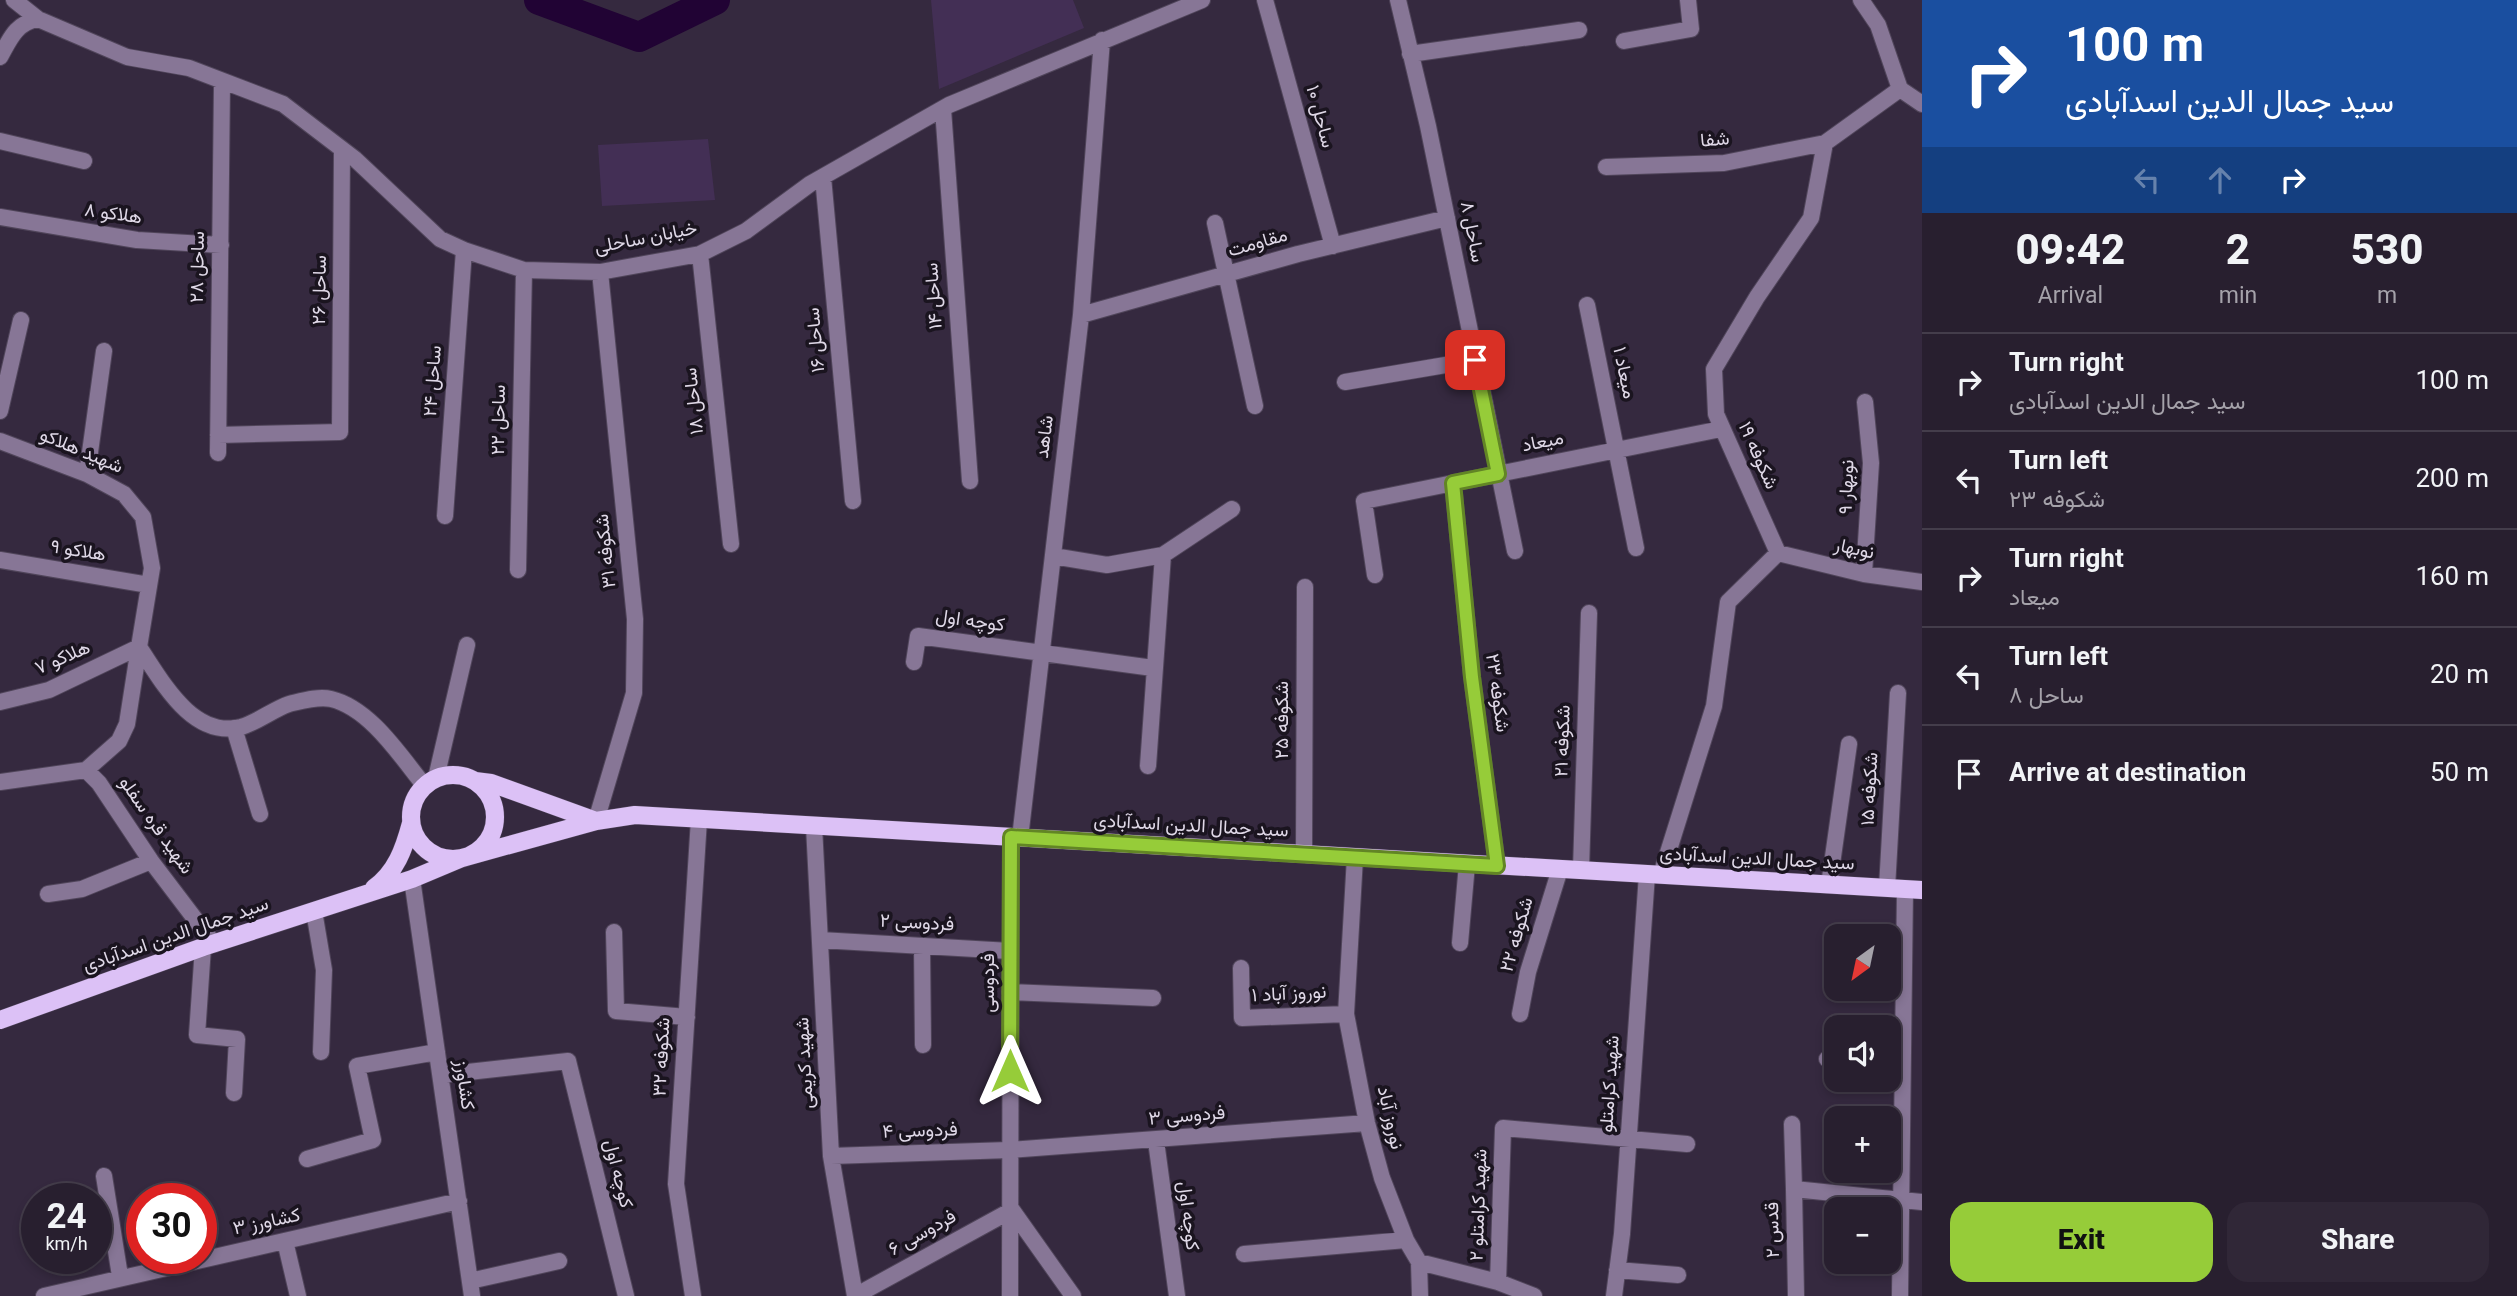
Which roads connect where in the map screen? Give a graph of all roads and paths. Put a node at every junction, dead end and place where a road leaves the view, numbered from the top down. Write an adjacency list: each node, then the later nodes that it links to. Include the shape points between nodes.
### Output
1 (14, 0): 7 (street, خیابان ساحلی)
2 (1202, 0): 9 (street, خیابان ساحلی)
3 (1265, 0): 27 (street, ساحل ۱۰)
4 (1398, 0): 11 (street, ساحل ۸)
5 (1688, 0): 10 (street, via 1691,29)
6 (1861, 0): 14 (street, via 1878,25)
7 (31, 20): 12 (street, via 15,31); 13 (street, خیابان ساحلی, via 127,57 189,68)
8 (1579, 30): 11 (street)
9 (1102, 40): 16 (street, خیابان ساحلی); 34 (street, شاهد)
10 (1623, 41)
11 (1410, 54): 24 (street, ساحل ۸)
12 (0, 57)
13 (222, 82): 19 (street, خیابان ساحلی, via 283,104); 26 (street, ساحل ۲۸)
14 (1900, 89): 15 (street); 18 (street)
15 (1922, 104)
16 (943, 109): 22 (street, خیابان ساحلی); 49 (street, ساحل ۱۴)
17 (0, 141): 20 (street)
18 (1825, 143): 21 (street, شفا, via 1724,163); 42 (street, شکوفه ۱۹, via 1811,218 1714,369)
19 (342, 149): 28 (street, خیابان ساحلی, via 440,239); 43 (street, ساحل ۲۶, via 340,432)
20 (84, 161)
21 (1606, 167)
22 (824, 177): 29 (street, خیابان ساحلی, via 746,230); 51 (street, ساحل ۱۶)
23 (0, 217): 26 (street, هلاکو ۸, via 137,240)
24 (1447, 218): 27 (street, مقاومت); 37 (street, ساحل ۸)
25 (1215, 223): 32 (street)
26 (220, 245): 43 (street, ساحل ۲۸)
27 (1333, 246): 32 (street, مقاومت)
28 (464, 250): 30 (street, خیابان ساحلی); 53 (street, ساحل ۲۴)
29 (700, 254): 31 (street, خیابان ساحلی); 54 (street, ساحل ۱۸)
30 (524, 270): 31 (street, خیابان ساحلی); 61 (street, ساحل ۲۲)
31 (600, 272): 84 (street, شکوفه ۳۱, via 635,619 634,693)
32 (1227, 274): 34 (street, مقاومت); 40 (street)
33 (1587, 305): 45 (street, میعاد ۱)
34 (1082, 315): 59 (street, شاهد)
35 (21, 320): 41 (street)
36 (104, 351): 47 (street)
37 (1475, 360): 38 (street); 48 (street, ساحل ۸)
38 (1345, 382)
39 (1865, 402): 62 (street, نوبهار ۹, via 1871,463)
40 (1255, 406)
41 (0, 411)
42 (1721, 429): 45 (street, میعاد); 57 (street, شکوفه ۱۹)
43 (218, 435): 46 (street, ساحل ۲۸)
44 (0, 441): 47 (street, شهید هلاکو)
45 (1617, 450): 48 (street, میعاد); 55 (street, میعاد ۱)
46 (218, 453)
47 (87, 474): 65 (street, شهید هلاکو, via 124,494 143,517 152,568)
48 (1498, 474): 50 (street, میعاد); 56 (street, ساحل ۸)
49 (970, 481)
50 (1453, 483): 63 (street, میعاد, via 1364,501); 93 (street, شکوفه ۲۳)
51 (853, 500)
52 (1232, 509): 58 (street)
53 (445, 516)
54 (732, 544)
55 (1636, 548)
56 (1515, 551)
57 (1778, 553): 62 (street, نوبهار); 96 (street, via 1728,602 1714,706)
58 (1163, 555): 59 (street, via 1107,565); 72 (street)
59 (1053, 556): 70 (street, شاهد)
60 (0, 560): 65 (street, هلاکو ۹)
61 (518, 570)
62 (1864, 574): 64 (street, نوبهار)
63 (1375, 575)
64 (1922, 582)
65 (149, 585): 69 (street, شهید هلاکو)
66 (1305, 587): 88 (street, شکوفه ۲۵)
67 (1589, 612): 95 (street, شکوفه ۲۱)
68 (467, 645): 81 (street)
69 (139, 648): 74 (street, هلاکو ۷, via 49,690); 75 (street, via 173,697 199,720 220,730); 78 (street, شهید هلاکو, via 127,724 119,741)
70 (1042, 654): 71 (street, کوچه اول, via 918,636); 72 (street); 87 (street, شاهد)
71 (914, 662)
72 (1153, 668): 77 (street)
73 (1898, 693): 99 (street, شکوفه ۱۵)
74 (0, 702)
75 (234, 728): 81 (street, via 306,699 332,699 365,717); 82 (street)
76 (1849, 744): 98 (street)
77 (1148, 766)
78 (86, 770): 80 (street); 91 (street, شهید قره سفلو)
79 (475, 781): 81 (main road, via 449,775); 84 (main road); 90 (main road, via 486,791 495,817 486,843)
80 (0, 782)
81 (430, 782): 85 (main road, via 416,796)
82 (260, 814)
83 (699, 819): 84 (main road, سید جمال الدین اسدآبادی, via 635,815); 86 (main road, سید جمال الدین اسدآبادی); 116 (street, شکوفه ۳۲)
84 (596, 821): 90 (main road, سید جمال الدین اسدآبادی)
85 (411, 823): 90 (main road, via 424,847 435,855); 100 (main road, via 404,849 388,878)
86 (814, 826): 87 (main road, سید جمال الدین اسدآبادی); 104 (street, شهید کریمی)
87 (1016, 837): 88 (main road, سید جمال الدین اسدآبادی); 108 (street, فردوسی)
88 (1304, 854): 89 (main road, سید جمال الدین اسدآبادی)
89 (1355, 857): 92 (main road, سید جمال الدین اسدآبادی); 112 (street, نوروز آباد)
90 (463, 858): 97 (main road, سید جمال الدین اسدآبادی)
91 (150, 861): 101 (street, via 82,888); 106 (street, شهید قره سفلو)
92 (1467, 864): 93 (main road, سید جمال الدین اسدآبادی); 105 (street)
93 (1497, 866): 94 (main road, سید جمال الدین اسدآبادی)
94 (1560, 869): 95 (main road, سید جمال الدین اسدآبادی); 113 (street, شکوفه ۲۲)
95 (1581, 870): 96 (main road, سید جمال الدین اسدآبادی)
96 (1654, 875): 98 (main road, سید جمال الدین اسدآبادی); 125 (street, شهید کرامتلو)
97 (412, 879): 100 (main road, سید جمال الدین اسدآبادی); 119 (street, کشاورز)
98 (1829, 885): 99 (main road, سید جمال الدین اسدآبادی)
99 (1904, 889): 114 (street, شکوفه ۱۵)
100 (367, 893): 102 (main road, سید جمال الدین اسدآبادی)
101 (48, 894)
102 (314, 911): 106 (main road, سید جمال الدین اسدآبادی); 118 (street, via 324,970)
103 (614, 932): 116 (street, via 616,1011)
104 (820, 940): 107 (street, فردوسی ۲); 129 (street, شهید کریمی)
105 (1460, 943)
106 (208, 946): 115 (main road, سید جمال الدین اسدآبادی); 122 (street, via 197,1035 237,1039)
107 (922, 946): 108 (street, فردوسی ۲); 117 (street)
108 (1010, 951): 110 (street, فردوسی)
109 (1241, 968): 112 (street, نوروز آباد ۱, via 1242,1018)
110 (1010, 992): 111 (street); 128 (street, فردوسی)
111 (1153, 998)
112 (1346, 1014): 123 (street, نوروز آباد)
113 (1520, 1014)
114 (1898, 1015)
115 (1, 1017)
116 (687, 1017): 150 (street, شکوفه ۳۲, via 676,1184)
117 (923, 1045)
118 (321, 1052)
119 (437, 1052): 120 (street, کشاورز); 130 (street, via 357,1066 373,1140)
120 (441, 1075): 134 (street, کشاورز); 149 (street, کوچه اول, via 568,1061)
121 (1898, 1092): 133 (street, شکوفه ۱۵)
122 (234, 1093)
123 (1367, 1123): 126 (street, فردوسی ۳); 137 (street, نوروز آباد)
124 (1792, 1124): 132 (street)
125 (1628, 1138): 127 (street); 142 (street, شهید کرامتلو); 145 (street, شهید کرامتلو ۲, via 1503,1128)
126 (1156, 1141): 128 (street, فردوسی ۳); 154 (street, کوچه اول)
127 (1687, 1144)
128 (1009, 1150): 129 (street, فردوسی ۴); 136 (street, فردوسی)
129 (831, 1156): 151 (street, شهید کریمی)
130 (307, 1159)
131 (104, 1176): 144 (street)
132 (1794, 1189): 133 (street, قدس ۲); 158 (street, قدس ۲)
133 (1903, 1198): 135 (street, قدس ۲); 159 (street, شکوفه ۱۵)
134 (459, 1200): 138 (street, کشاورز ۳); 146 (street, کشاورز)
135 (1922, 1202)
136 (1012, 1210): 151 (street, فردوسی ۶); 152 (street, فردوسی); 153 (street)
137 (1406, 1240): 139 (street); 141 (street, نوروز آباد)
138 (285, 1241): 144 (street, کشاورز ۳); 148 (street)
139 (1244, 1254)
140 (559, 1261): 146 (street)
141 (1419, 1262): 145 (street); 155 (street)
142 (1617, 1270): 143 (street); 157 (street, شهید کرامتلو)
143 (1678, 1275)
144 (120, 1276): 147 (street, کشاورز ۳)
145 (1498, 1282): 156 (street)
146 (471, 1288)
147 (44, 1296)
148 (298, 1296)
149 (626, 1296)
150 (693, 1296)
151 (855, 1296)
152 (1010, 1296)
153 (1073, 1296)
154 (1177, 1296)
155 (1420, 1296)
156 (1534, 1296)
157 (1614, 1296)
158 (1796, 1296)
159 (1900, 1296)

